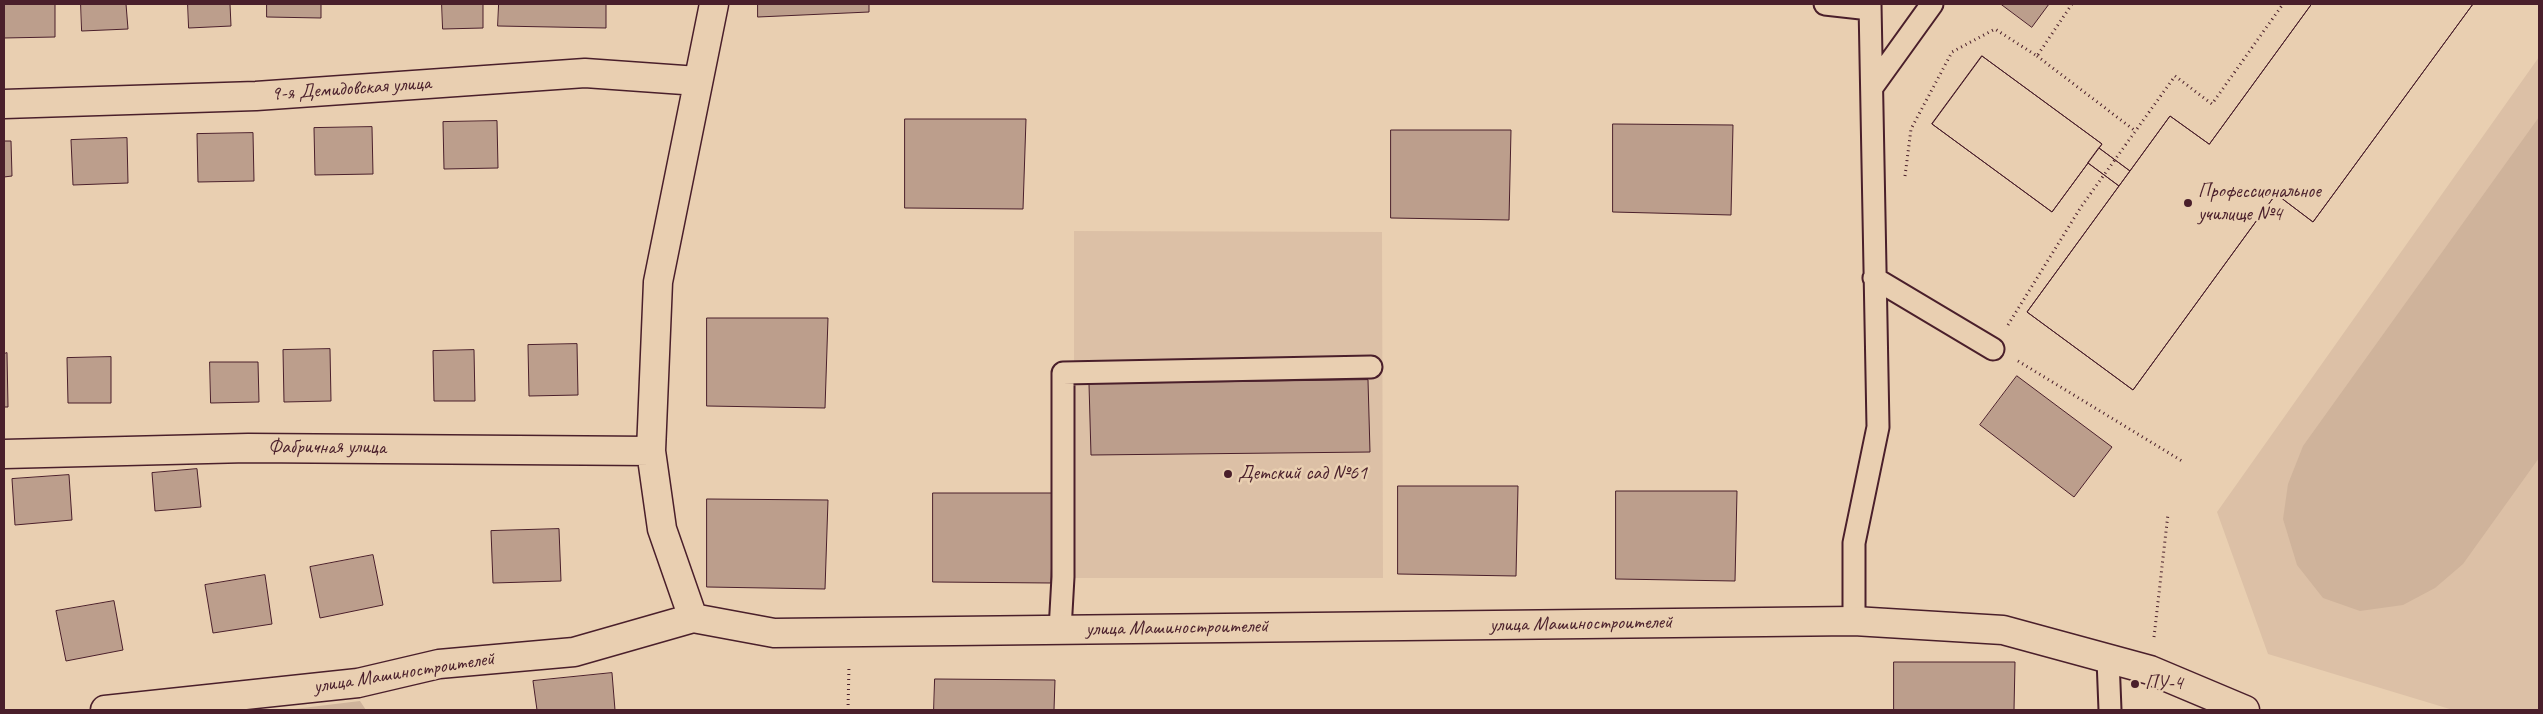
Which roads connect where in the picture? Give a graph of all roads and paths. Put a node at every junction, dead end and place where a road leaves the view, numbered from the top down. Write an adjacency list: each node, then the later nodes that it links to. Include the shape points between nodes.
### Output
1 (714, 4): 8 (street)
2 (1825, 4): 6 (lane)
3 (1932, 4): 9 (lane)
4 (2072, 4): 7 (path)
5 (2283, 4): 11 (path, via 2212,104 2175,76)
6 (1870, 6): 9 (lane)
7 (2037, 56): 11 (path); 12 (path, via 1995,29 1952,52 1911,129)
8 (698, 81): 10 (street, 9-я Демидовская улица, via 586,73 256,96); 16 (street, via 658,282)
9 (1873, 86): 13 (lane)
10 (4, 104)
11 (2134, 130): 14 (path, via 2081,207)
12 (1904, 185)
13 (1874, 278): 14 (lane); 21 (lane, via 1878,427 1854,543)
14 (1993, 349): 18 (path, via 2027,366)
15 (1371, 367): 22 (lane, via 1063,372)
16 (651, 451): 17 (street, Фабричная улица, via 248,448); 20 (street, via 662,529)
17 (4, 454)
18 (2182, 462)
19 (2168, 514): 25 (path)
20 (693, 618): 23 (street, улица Машиностроителей, via 774,633); 26 (street, улица Машиностроителей, via 574,652 439,664 358,683)
21 (1854, 621): 22 (street, улица Машиностроителей); 24 (street, улица Машиностроителей, via 2003,630)
22 (1060, 630): 23 (street, улица Машиностроителей)
23 (850, 632): 27 (path)
24 (2108, 659): 25 (street, улица Машиностроителей); 28 (lane)
25 (2150, 670): 29 (street, улица Машиностроителей)
26 (104, 710)
27 (848, 710)
28 (2110, 710)
29 (2245, 710)

